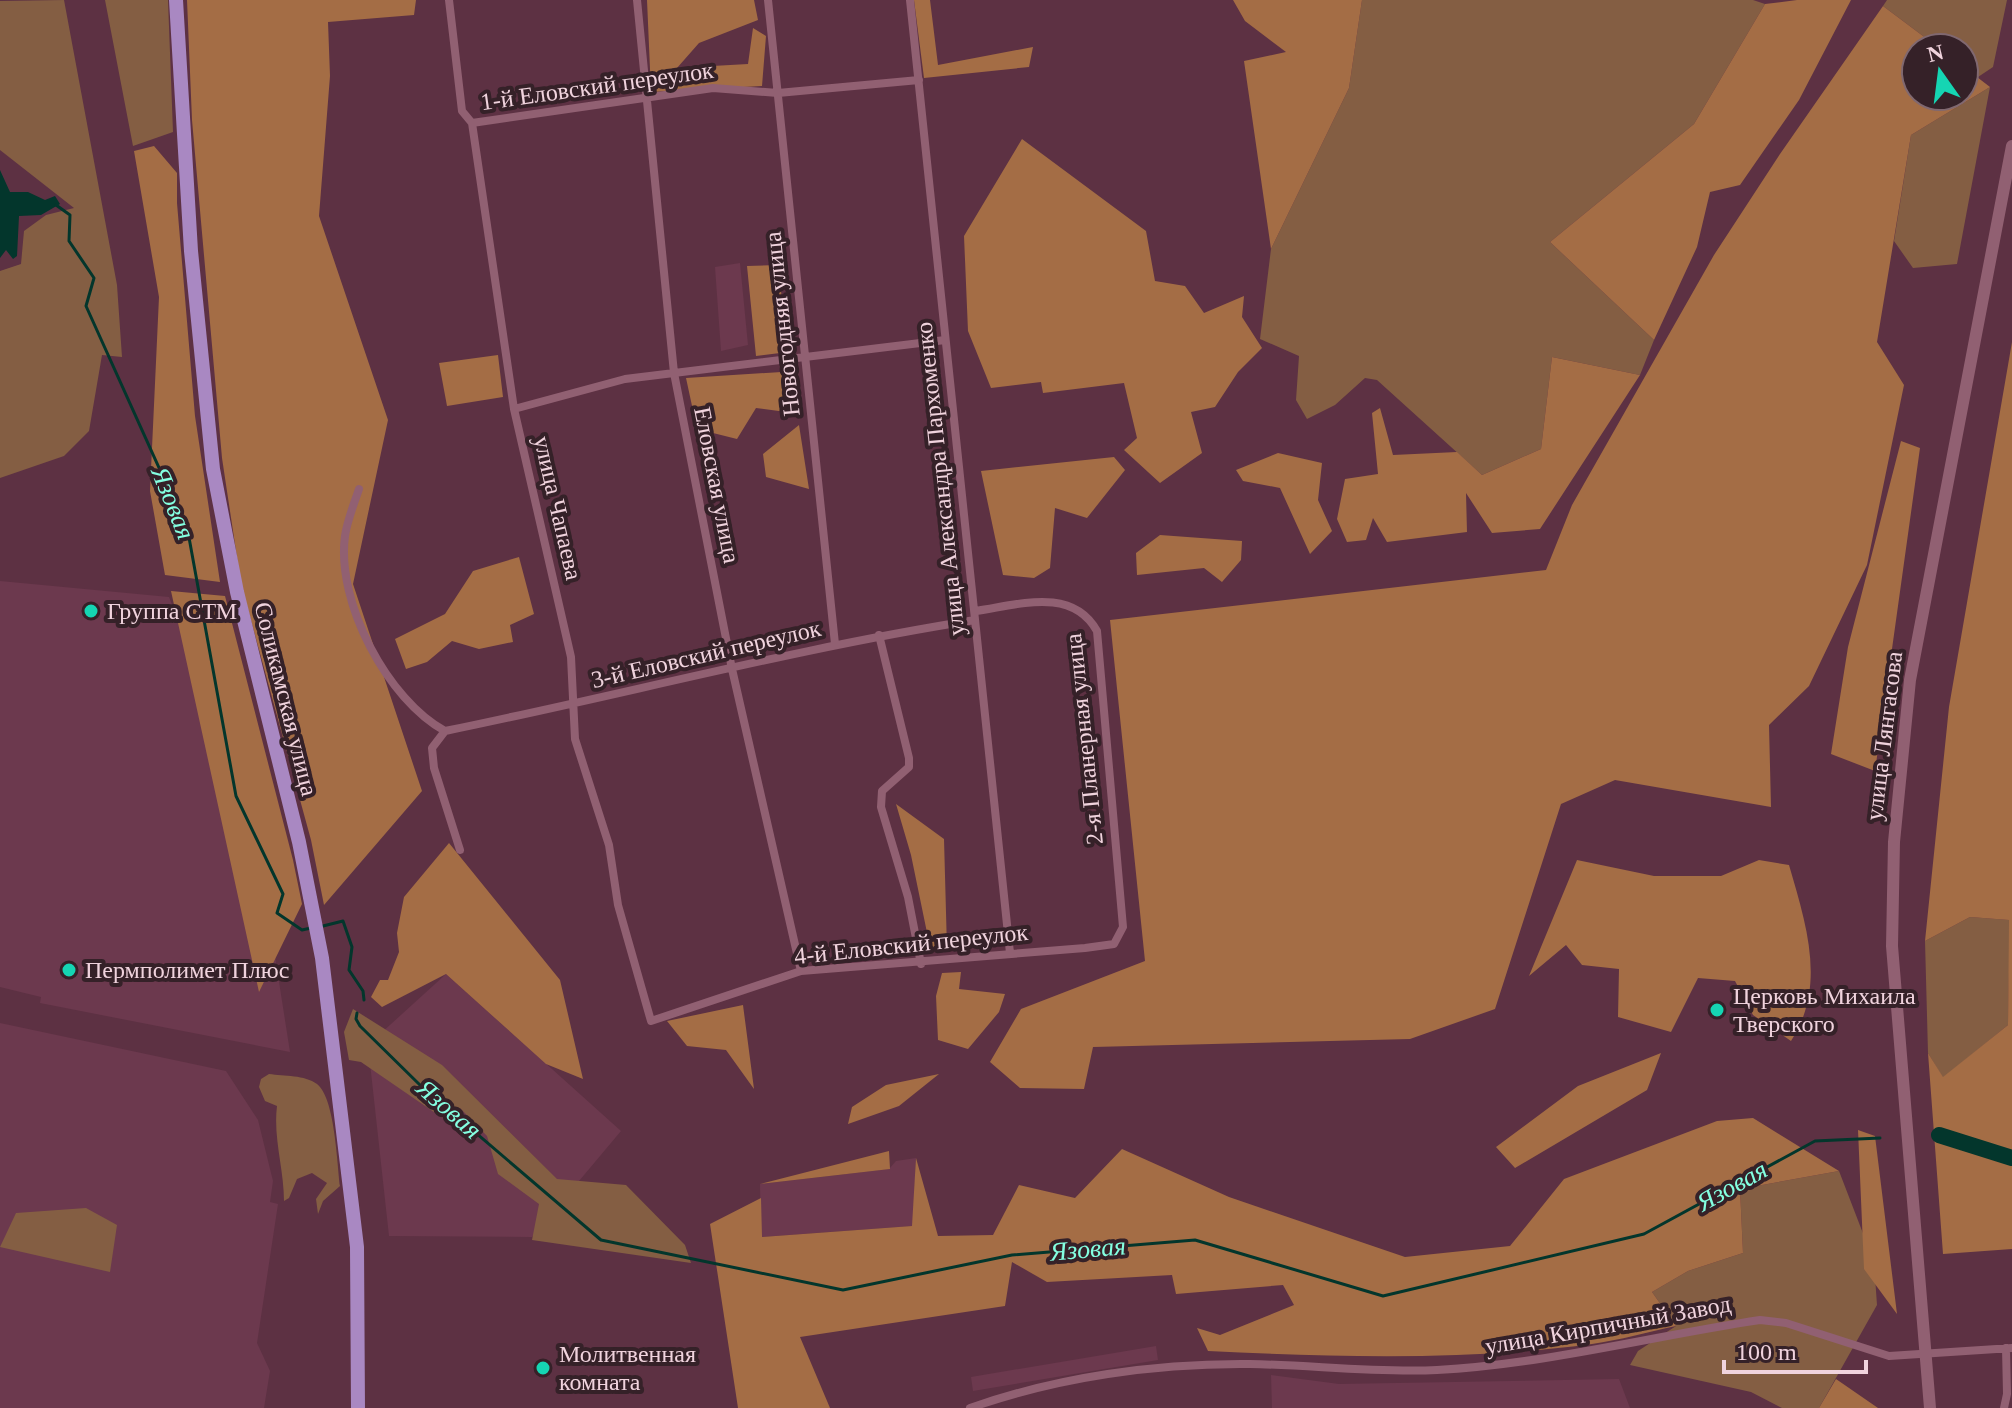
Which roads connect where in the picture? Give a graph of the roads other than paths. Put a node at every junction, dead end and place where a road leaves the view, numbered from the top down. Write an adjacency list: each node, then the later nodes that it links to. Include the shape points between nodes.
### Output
1 (176, 0): 29 (main road, Соликамская улица, via 192,266 213,469 322,958 357,1247)
2 (449, 0): 9 (street, улица Чапаева, via 462,111)
3 (637, 0): 8 (street, Еловская улица)
4 (768, 0): 7 (street, Новогодняя улица)
5 (910, 0): 6 (street, улица Александра Пархоменко)
6 (919, 80): 7 (street, 1-й Еловский переулок); 11 (street, улица Александра Пархоменко)
7 (778, 93): 8 (street, 1-й Еловский переулок, via 713,88); 12 (street, Новогодняя улица)
8 (645, 98): 9 (street, 1-й Еловский переулок); 13 (street, Еловская улица)
9 (472, 123): 14 (street, улица Чапаева)
10 (2012, 146): 31 (main road, улица Лянгасова, via 1910,680 1894,842 1892,946)
11 (945, 340): 12 (street); 16 (street, улица Александра Пархоменко)
12 (806, 358): 13 (street); 18 (street, Новогодняя улица)
13 (674, 373): 14 (street, via 625,379); 19 (street, Еловская улица)
14 (514, 409): 20 (street, улица Чапаева, via 571,657)
15 (359, 489): 21 (street, via 344,537 349,592 368,646 421,718)
16 (976, 616): 17 (street, 3-й Еловский переулок); 23 (street, 2-я Планерная улица, via 1065,603 1089,616 1097,631); 24 (street, улица Александра Пархоменко)
17 (879, 635): 18 (street, 3-й Еловский переулок); 25 (street, via 909,758 909,767 882,791 881,807)
18 (835, 644): 19 (street, 3-й Еловский переулок)
19 (732, 669): 20 (street, 3-й Еловский переулок); 26 (street, Еловская улица)
20 (575, 705): 21 (street, 3-й Еловский переулок); 27 (street, улица Чапаева, via 575,739 609,845 618,905)
21 (445, 731): 22 (street, via 432,748 434,768)
22 (460, 850)
23 (1123, 927): 24 (street, 4-й Еловский переулок, via 1114,944)
24 (1010, 953): 25 (street, 4-й Еловский переулок)
25 (921, 964): 26 (street, 4-й Еловский переулок)
26 (801, 971): 27 (street, 4-й Еловский переулок)
27 (651, 1021)
28 (2009, 1348): 30 (street, улица Кирпичный Завод, via 1889,1356 1786,1323 1760,1320 1522,1364 1433,1370 1248,1364 1147,1369 1014,1392); 32 (street)
29 (358, 1408)
30 (970, 1408)
31 (1930, 1408)
32 (2004, 1408)

